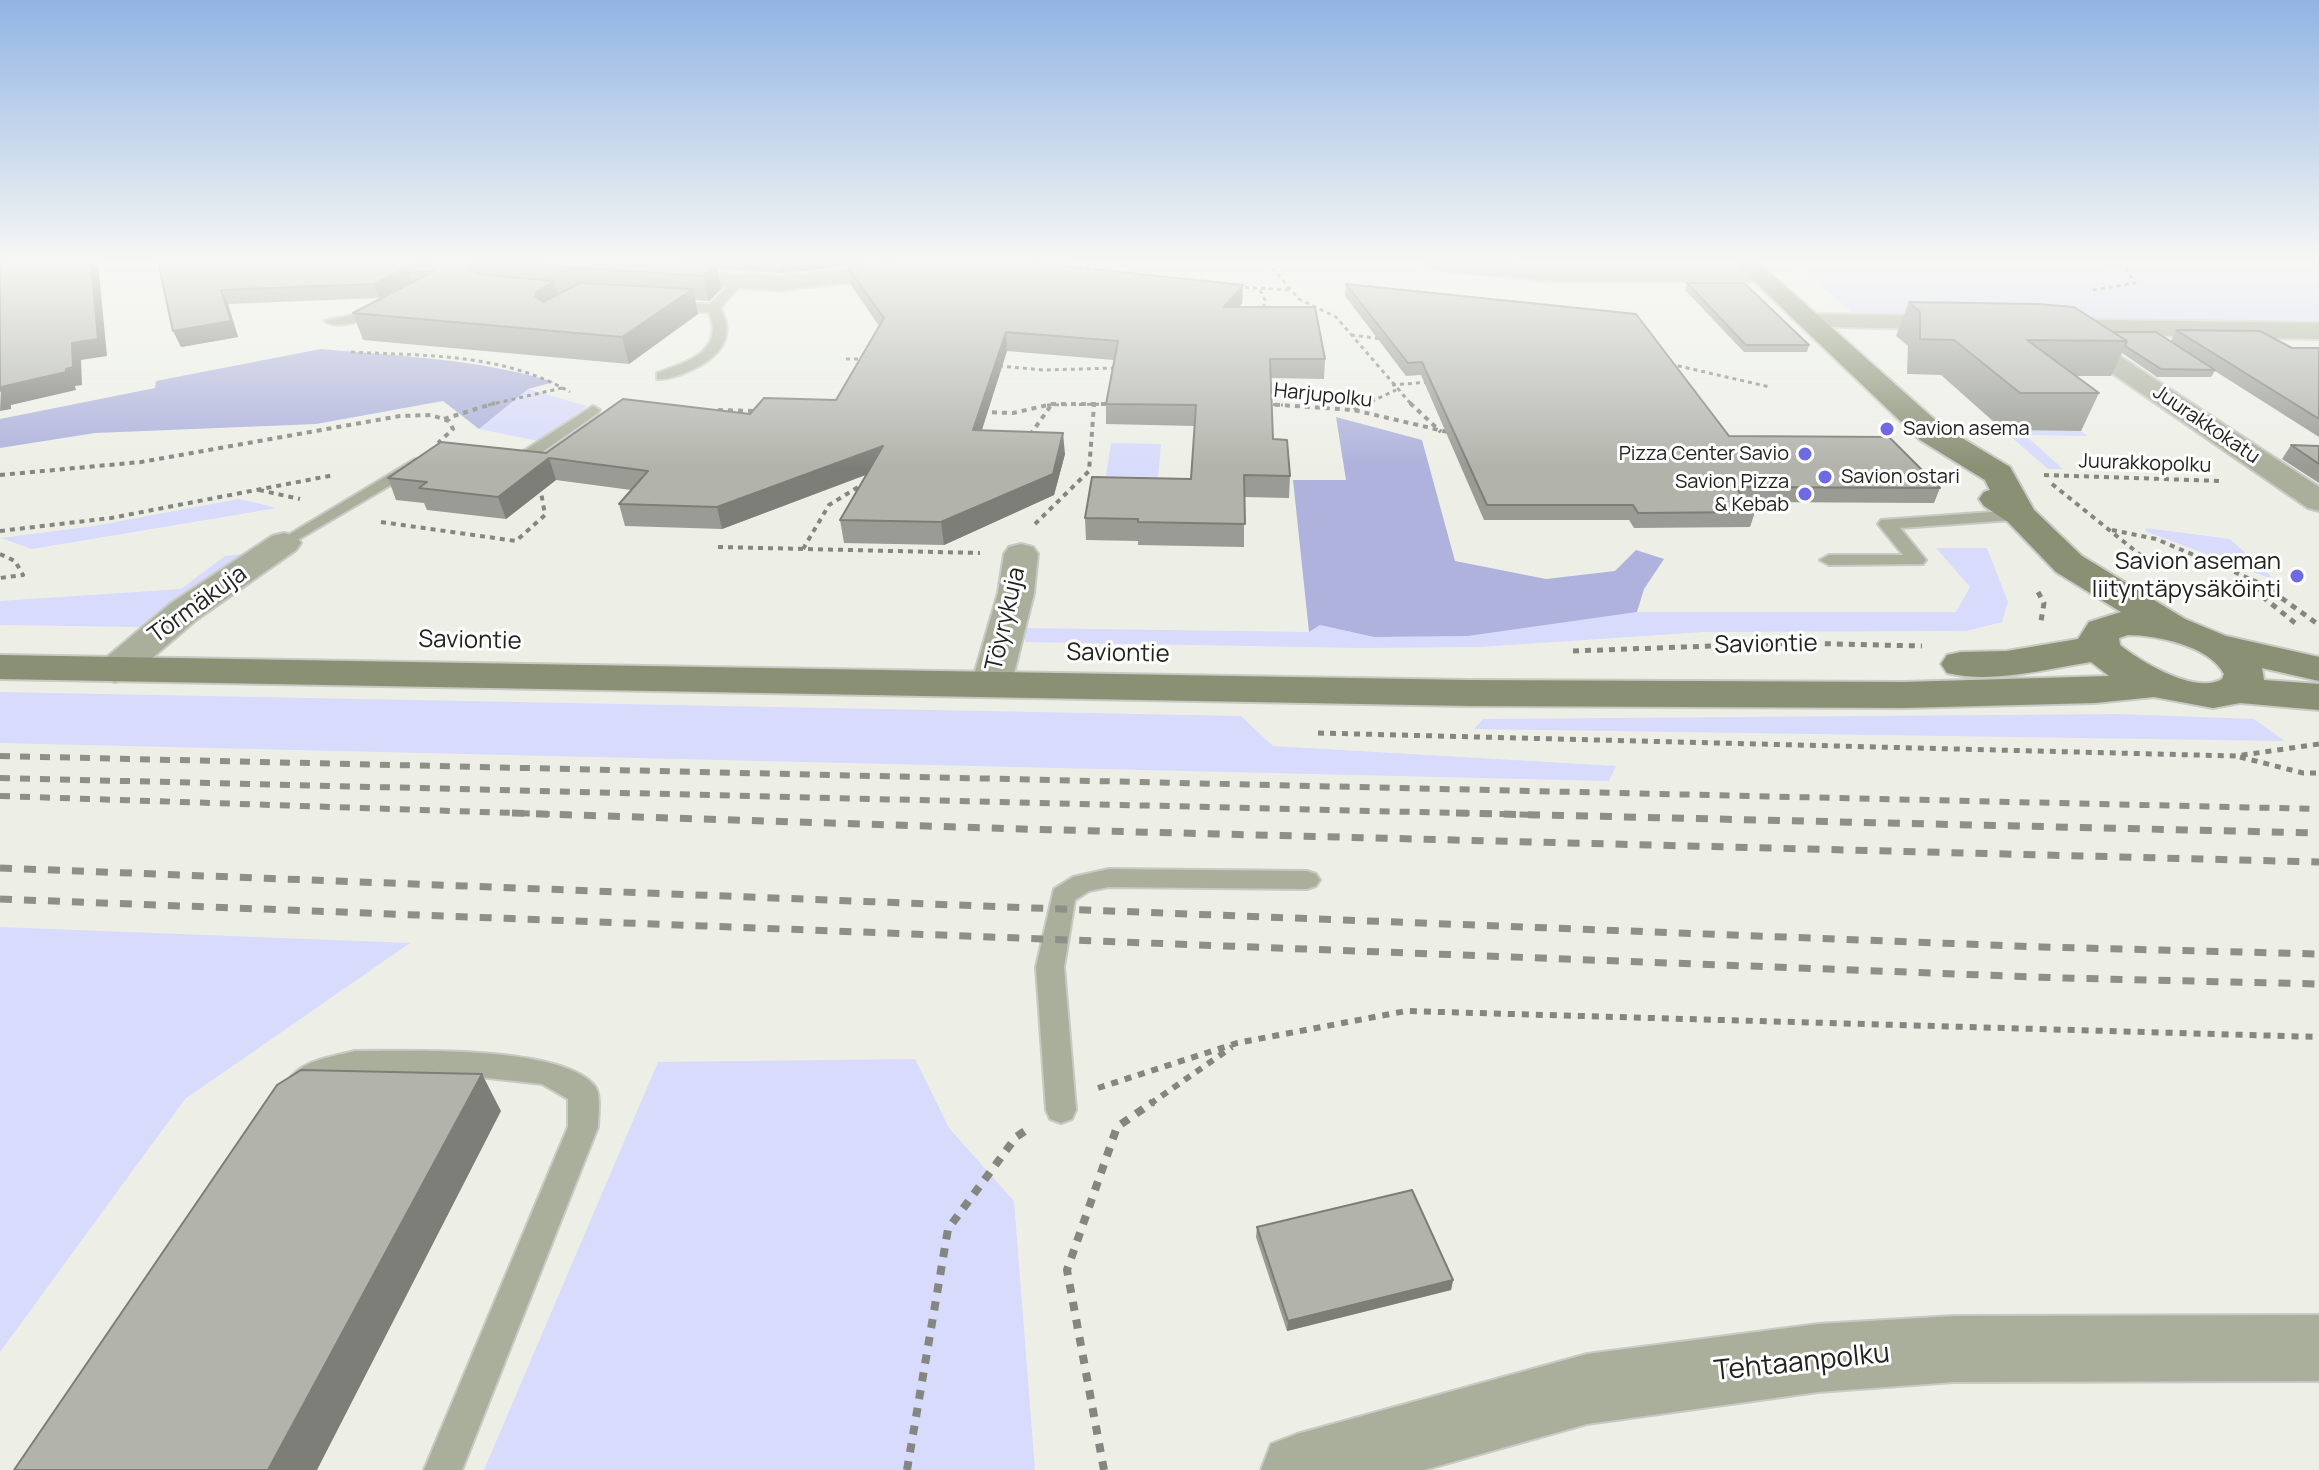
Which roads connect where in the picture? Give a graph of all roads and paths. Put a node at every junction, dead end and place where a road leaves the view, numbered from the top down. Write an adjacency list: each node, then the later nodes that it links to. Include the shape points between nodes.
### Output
1 (328, 331): 18 (path, via 321,349 489,360)
2 (719, 331): 14 (lane, via 712,354)
3 (1347, 331): 6 (path)
4 (1821, 331): 44 (main road, via 1931,433 1960,474)
5 (2058, 331): 41 (street, Juurakkokatu)
6 (1351, 335): 7 (path); 17 (path)
7 (1393, 340)
8 (846, 359): 10 (path)
9 (1119, 359): 13 (path)
10 (875, 360)
11 (1660, 362): 19 (path)
12 (988, 365): 13 (path)
13 (1117, 368): 15 (path)
14 (662, 376)
15 (1116, 380)
16 (1441, 381): 17 (path)
17 (1392, 385): 20 (path)
18 (563, 387): 25 (path); 30 (path)
19 (1770, 387)
20 (1396, 390): 27 (path); 31 (path)
21 (1114, 392): 23 (path, via 1112,404)
22 (1052, 404): 23 (path); 29 (path, via 1013,413); 33 (path)
23 (1094, 404): 53 (path, via 1089,471 1038,517)
24 (1259, 404): 27 (path, Harjupolku)
25 (593, 410): 36 (lane)
26 (718, 410): 28 (path)
27 (1354, 410): 31 (path, Harjupolku)
28 (764, 411)
29 (982, 412)
30 (443, 419): 37 (path, via 400,416 141,462); 38 (path, via 453,429 445,439)
31 (1442, 433): 32 (path, Harjupolku)
32 (1456, 433)
33 (1030, 436)
34 (494, 454): 36 (lane)
35 (430, 456): 38 (lane)
36 (522, 459): 43 (path, via 517,465 541,492 545,515 516,541)
37 (0, 475)
38 (379, 475): 40 (path); 43 (lane)
39 (872, 479): 51 (path, via 829,505)
40 (259, 490): 42 (path); 46 (path, via 111,518)
41 (2308, 493): 45 (path, Juurakkopolku, via 2040,475)
42 (303, 499)
43 (335, 515): 49 (lane)
44 (2020, 515): 54 (lane, via 1887,524 1917,560); 55 (main road)
45 (2108, 529): 48 (path); 56 (path)
46 (0, 531)
47 (2164, 531): 48 (path)
48 (2156, 539): 61 (path, via 2270,587)
49 (284, 543): 69 (street, Törmäkuja, via 183,612)
50 (718, 547): 51 (path)
51 (803, 549): 53 (path)
52 (0, 554): 57 (path, via 15,561 23,575)
53 (1021, 554): 71 (street, Töyrykuja)
54 (1829, 560)
55 (2069, 564): 59 (main road); 63 (main road)
56 (2163, 573)
57 (0, 578)
58 (2037, 590): 60 (path, via 2044,603)
59 (2184, 606): 62 (path, via 2257,592); 63 (main road, Saviontie, via 2124,623); 64 (main road)
60 (2041, 624)
61 (2319, 625)
62 (2298, 626)
63 (2101, 639): 70 (main road, via 2120,667); 74 (main road, Saviontie, via 2007,663 1727,672)
64 (2214, 645): 68 (main road); 73 (main road, via 2245,675)
65 (1936, 647): 66 (path, Saviontie, via 1794,643)
66 (1564, 652)
67 (0, 667): 69 (main road, Saviontie)
68 (2319, 669)
69 (115, 670): 71 (main road, Saviontie)
70 (2156, 684): 73 (main road, via 2210,694); 74 (main road, Saviontie, via 1903,695)
71 (991, 685): 72 (main road, Saviontie)
72 (1276, 690): 74 (main road, Saviontie); 77 (path, via 1278,713 1292,730 1350,736)
73 (2236, 690): 75 (main road)
74 (1576, 691)
75 (2319, 697)
76 (2319, 744): 77 (path)
77 (2236, 756): 78 (path)
78 (2319, 773)
79 (1307, 880): 83 (lane, via 1109,878 1082,883 1063,895 1050,967)
80 (2319, 1037): 81 (path, via 1406,1011)
81 (1237, 1043): 83 (path, via 1095,1089); 87 (path, via 1117,1127 1067,1270)
82 (278, 1100): 85 (lane, via 317,1073 355,1063 461,1063 547,1073 583,1093 583,1127)
83 (1061, 1110): 86 (path, via 1016,1137 948,1229)
84 (2319, 1348): 88 (street, Tehtaanpolku, via 1954,1349 1818,1358 1587,1389)
85 (443, 1470)
86 (907, 1470)
87 (1104, 1470)
88 (1297, 1470)

